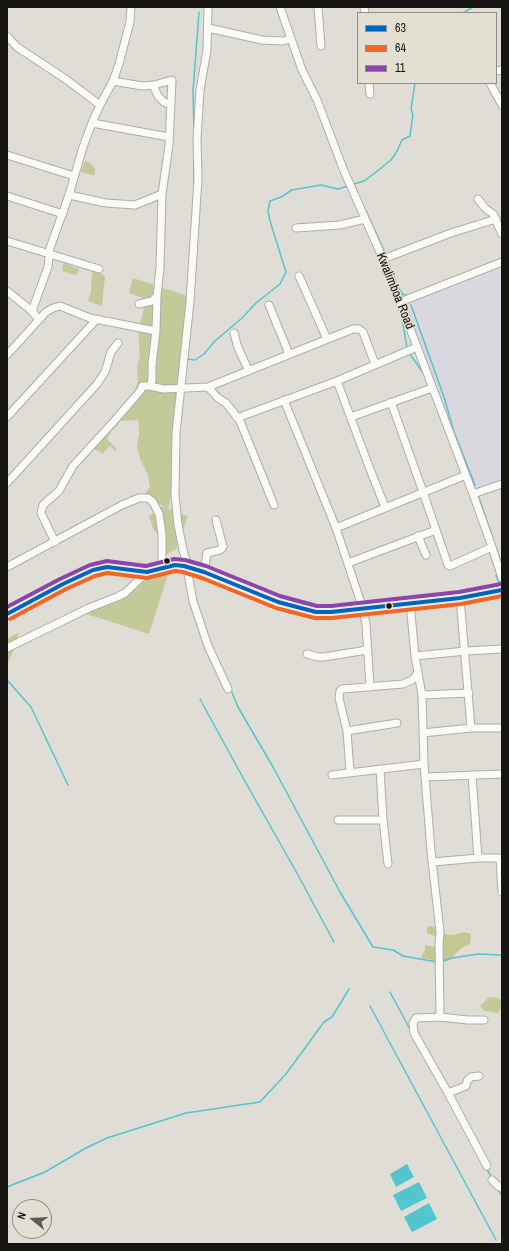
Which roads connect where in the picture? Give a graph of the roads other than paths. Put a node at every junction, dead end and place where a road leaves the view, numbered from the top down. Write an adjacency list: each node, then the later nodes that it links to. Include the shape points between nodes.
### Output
1 (131, 7): 9 (street, via 130,22)
2 (208, 7): 5 (street)
3 (280, 7): 7 (street, Kwalimboa Road)
4 (318, 7): 8 (street)
5 (208, 28): 7 (street, via 262,40); 57 (street, via 200,90 198,179)
6 (7, 36): 14 (street, via 17,47)
7 (290, 39): 26 (street, Kwalimboa Road)
8 (321, 46)
9 (113, 81): 12 (street, via 142,86); 14 (street)
10 (369, 84): 13 (street)
11 (491, 84): 16 (street)
12 (153, 85): 15 (street, via 158,96); 15 (street, via 172,80)
13 (370, 94)
14 (100, 105): 17 (street)
15 (171, 105): 18 (street)
16 (502, 106)
17 (92, 123): 18 (street); 20 (street)
18 (169, 137): 21 (street)
19 (7, 155): 20 (street)
20 (74, 176): 22 (street)
21 (162, 194): 22 (street, via 135,205 106,203); 37 (street)
22 (69, 195): 25 (street)
23 (7, 196): 25 (street)
24 (478, 199): 27 (street)
25 (63, 214): 31 (street, via 53,238)
26 (365, 219): 28 (street, via 340,225); 32 (street, Kwalimboa Road)
27 (496, 219): 29 (street); 32 (street)
28 (296, 228)
29 (502, 234)
30 (7, 241): 31 (street)
31 (50, 254): 34 (street); 41 (street)
32 (383, 259): 38 (street, Kwalimboa Road)
33 (502, 262): 38 (street)
34 (99, 269)
35 (299, 276): 46 (street)
36 (7, 292): 41 (street)
37 (157, 296): 39 (street, via 152,301); 44 (street)
38 (400, 302): 48 (street, Kwalimboa Road)
39 (139, 304)
40 (269, 305): 50 (street)
41 (32, 311): 42 (street)
42 (39, 320): 43 (street, via 46,312 60,306); 49 (street)
43 (96, 320): 44 (street); 61 (street)
44 (156, 331): 54 (street)
45 (234, 333): 52 (street)
46 (327, 339): 50 (street); 51 (street, via 359,329 363,332)
47 (118, 343): 64 (street, via 111,352 105,372 97,384)
48 (417, 347): 51 (street); 56 (street, Kwalimboa Road)
49 (8, 352)
50 (289, 354): 52 (street)
51 (375, 364): 53 (street)
52 (249, 371): 55 (street)
53 (337, 381): 58 (street); 60 (street)
54 (151, 386): 57 (street); 74 (street, via 142,386 73,466 59,491 43,505 41,509 44,521)
55 (208, 387): 57 (street); 62 (street, via 226,403)
56 (432, 388): 59 (street); 63 (street, Kwalimboa Road)
57 (182, 389): 79 (street, via 176,433 175,495 180,537)
58 (284, 400): 62 (street); 71 (street)
59 (391, 402): 60 (street); 66 (street)
60 (351, 417): 69 (street)
61 (7, 418)
62 (237, 418): 68 (street)
63 (466, 475): 66 (street); 67 (street, Kwalimboa Road)
64 (7, 483)
65 (502, 484): 67 (street)
66 (423, 492): 69 (street); 72 (street)
67 (473, 494): 75 (street, Kwalimboa Road)
68 (274, 505)
69 (386, 507): 71 (street)
70 (216, 520): 82 (street, via 222,547 220,550 207,552)
71 (336, 528): 77 (street)
72 (436, 530): 73 (street); 75 (street, via 448,566)
73 (418, 536): 76 (street); 77 (street)
74 (55, 542): 78 (street); 80 (street, via 122,505 139,498 148,498 154,502 159,514)
75 (492, 547): 83 (street, Kwalimboa Road)
76 (426, 555)
77 (348, 563): 87 (street)
78 (7, 567)
79 (188, 567): 80 (main road, via 175,565); 82 (main road); 97 (street, via 189,586 195,609 208,646)
80 (162, 568): 81 (main road)
81 (146, 572): 88 (main road, via 114,567 93,570); 89 (street, via 125,593)
82 (204, 572): 87 (main road, via 301,609 332,612)
83 (502, 578)
84 (502, 590): 85 (main road)
85 (460, 598): 86 (main road); 92 (street)
86 (410, 603): 87 (main road); 94 (street)
87 (363, 609): 91 (street)
88 (7, 614)
89 (7, 648)
90 (502, 649): 92 (street)
91 (367, 650): 93 (street, via 324,657); 96 (street)
92 (466, 651): 94 (street); 98 (street)
93 (307, 654)
94 (415, 656): 95 (street)
95 (418, 670): 96 (street, via 416,676 407,683); 99 (street)
96 (370, 686): 103 (street, via 340,691 339,698)
97 (228, 689)
98 (469, 693): 99 (street); 101 (street)
99 (422, 695): 104 (street)
100 (397, 723): 103 (street)
101 (471, 728): 102 (street); 104 (street)
102 (502, 728)
103 (347, 731): 107 (street)
104 (423, 733): 105 (street)
105 (424, 764): 106 (street); 111 (street)
106 (380, 769): 107 (street); 113 (street)
107 (350, 772): 109 (street)
108 (502, 774): 110 (street)
109 (332, 775)
110 (472, 775): 111 (street); 114 (street)
111 (425, 777): 116 (street)
112 (338, 820): 113 (street)
113 (383, 820): 117 (street)
114 (478, 858): 115 (street); 116 (street)
115 (501, 858): 118 (street)
116 (433, 862): 119 (street, via 440,932)
117 (388, 864)
118 (502, 892)
119 (440, 1017): 120 (street); 122 (street, via 416,1018 413,1029)
120 (484, 1020)
121 (479, 1076): 122 (street, via 471,1077 466,1086)
122 (448, 1093): 123 (street)
123 (487, 1166)
124 (492, 1180): 125 (street)
125 (502, 1188)

